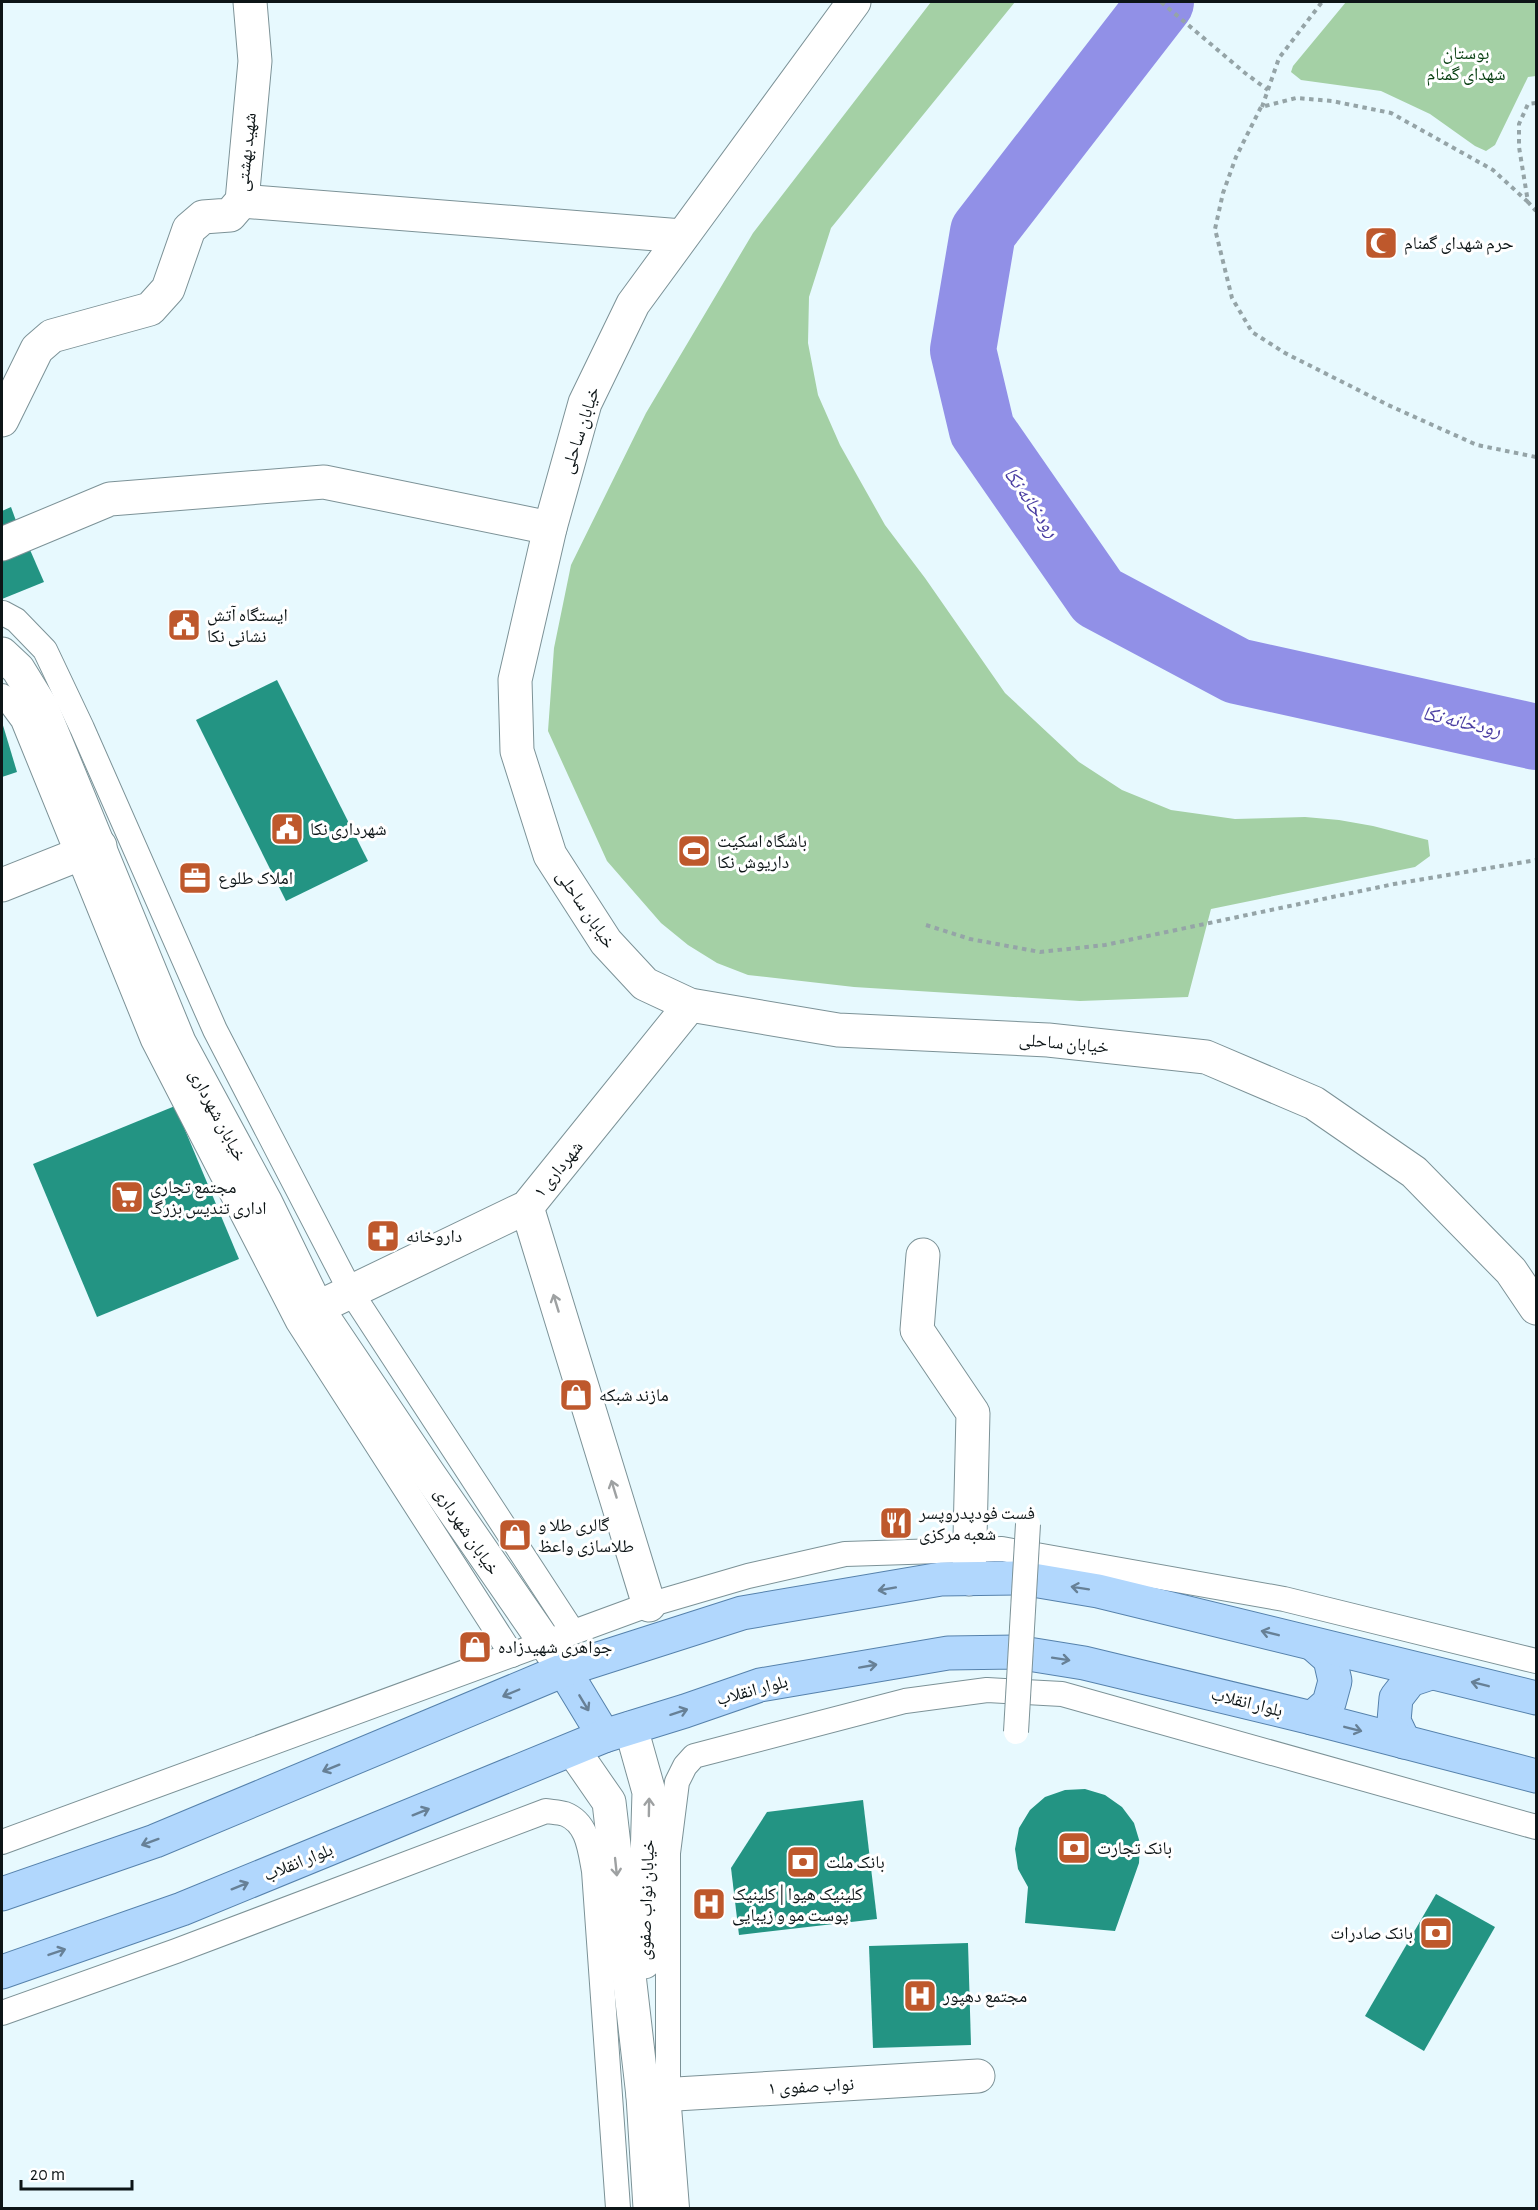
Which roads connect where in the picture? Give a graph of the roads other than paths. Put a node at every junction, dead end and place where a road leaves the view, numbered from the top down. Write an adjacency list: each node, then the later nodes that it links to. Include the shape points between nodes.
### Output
1 (250, 2): 3 (street, شهید بهشتی, via 255,61)
2 (854, 2): 4 (street, خیابان ساحلی)
3 (242, 201): 4 (street); 5 (street, شهید بهشتی, via 230,215 203,217 189,229 168,289 150,309 52,336 37,349)
4 (682, 236): 6 (street, خیابان ساحلی, via 633,304 585,404)
5 (2, 420)
6 (550, 528): 7 (street, via 324,482 110,499); 13 (street, خیابان ساحلی, via 515,680 517,751 550,855 606,942 645,984)
7 (2, 543)
8 (3, 613): 16 (street, via 16,620 45,650 215,1030)
9 (2, 654): 11 (street, خیابان شهرداری, via 18,669 42,708)
10 (2, 696): 11 (street, via 23,720)
11 (89, 851): 12 (street); 17 (street, خیابان شهرداری, via 179,1042 265,1201); 24 (street, via 153,1040 298,1322)
12 (2, 885)
13 (690, 1005): 14 (street, شهرداری ۱); 18 (street, خیابان ساحلی, via 838,1030 1048,1040 1206,1057 1314,1103 1414,1172 1511,1272)
14 (527, 1208): 16 (street, شهرداری ۱); 21 (street, one-way to 14)
15 (923, 1255): 20 (street, via 917,1330 974,1413)
16 (351, 1292): 17 (street, شهرداری ۱); 22 (street)
17 (317, 1308): 22 (street, خیابان شهرداری)
18 (1536, 1308)
19 (1028, 1524): 31 (street, bridge)
20 (970, 1564): 21 (street, via 846,1554 748,1576); 23 (main road, one-way to 20); 25 (street, via 1002,1549 1284,1599); 26 (main road, one-way to 26, via 941,1579 742,1613)
21 (650, 1605): 22 (street)
22 (559, 1638): 24 (street); 26 (street, خیابان شهرداری)
23 (1312, 1644): 27 (main road); 29 (main road, via 1330,1659 1335,1681 1329,1703)
24 (512, 1655): 36 (street)
25 (1536, 1662)
26 (564, 1670): 30 (main road, one-way to 30); 37 (main road, one-way to 37, via 155,1840)
27 (1431, 1673): 28 (main road, one-way to 27); 32 (main road, via 1410,1680 1396,1698 1394,1721)
28 (1536, 1698)
29 (1312, 1718): 30 (main road, بلوار انقلاب, one-way to 29, via 760,1684 948,1653 1016,1652 1084,1663); 32 (main road, بلوار انقلاب, one-way to 32)
30 (617, 1732): 33 (main road, بلوار انقلاب); 41 (street, خیابان نواب صفوی, one-way to 30, via 649,1792)
31 (1016, 1732)
32 (1404, 1742): 34 (main road, بلوار انقلاب)
33 (573, 1750): 38 (main road, بلوار انقلاب, one-way to 33, via 182,1909); 41 (street, خیابان نواب صفوی, one-way to 41, via 609,1802)
34 (1536, 1776)
35 (1536, 1827): 41 (street, via 1062,1694 987,1690 905,1701 694,1756 677,1782)
36 (2, 1842)
37 (2, 1894)
38 (2, 1972)
39 (2, 2013): 42 (street, via 546,1811 565,1814 580,1824 588,1840 594,1871)
40 (978, 2076): 41 (street, نواب صفوی ۱)
41 (650, 2088): 43 (street, خیابان نواب صفوی); 44 (street)
42 (618, 2208)
43 (650, 2208)
44 (677, 2208)

